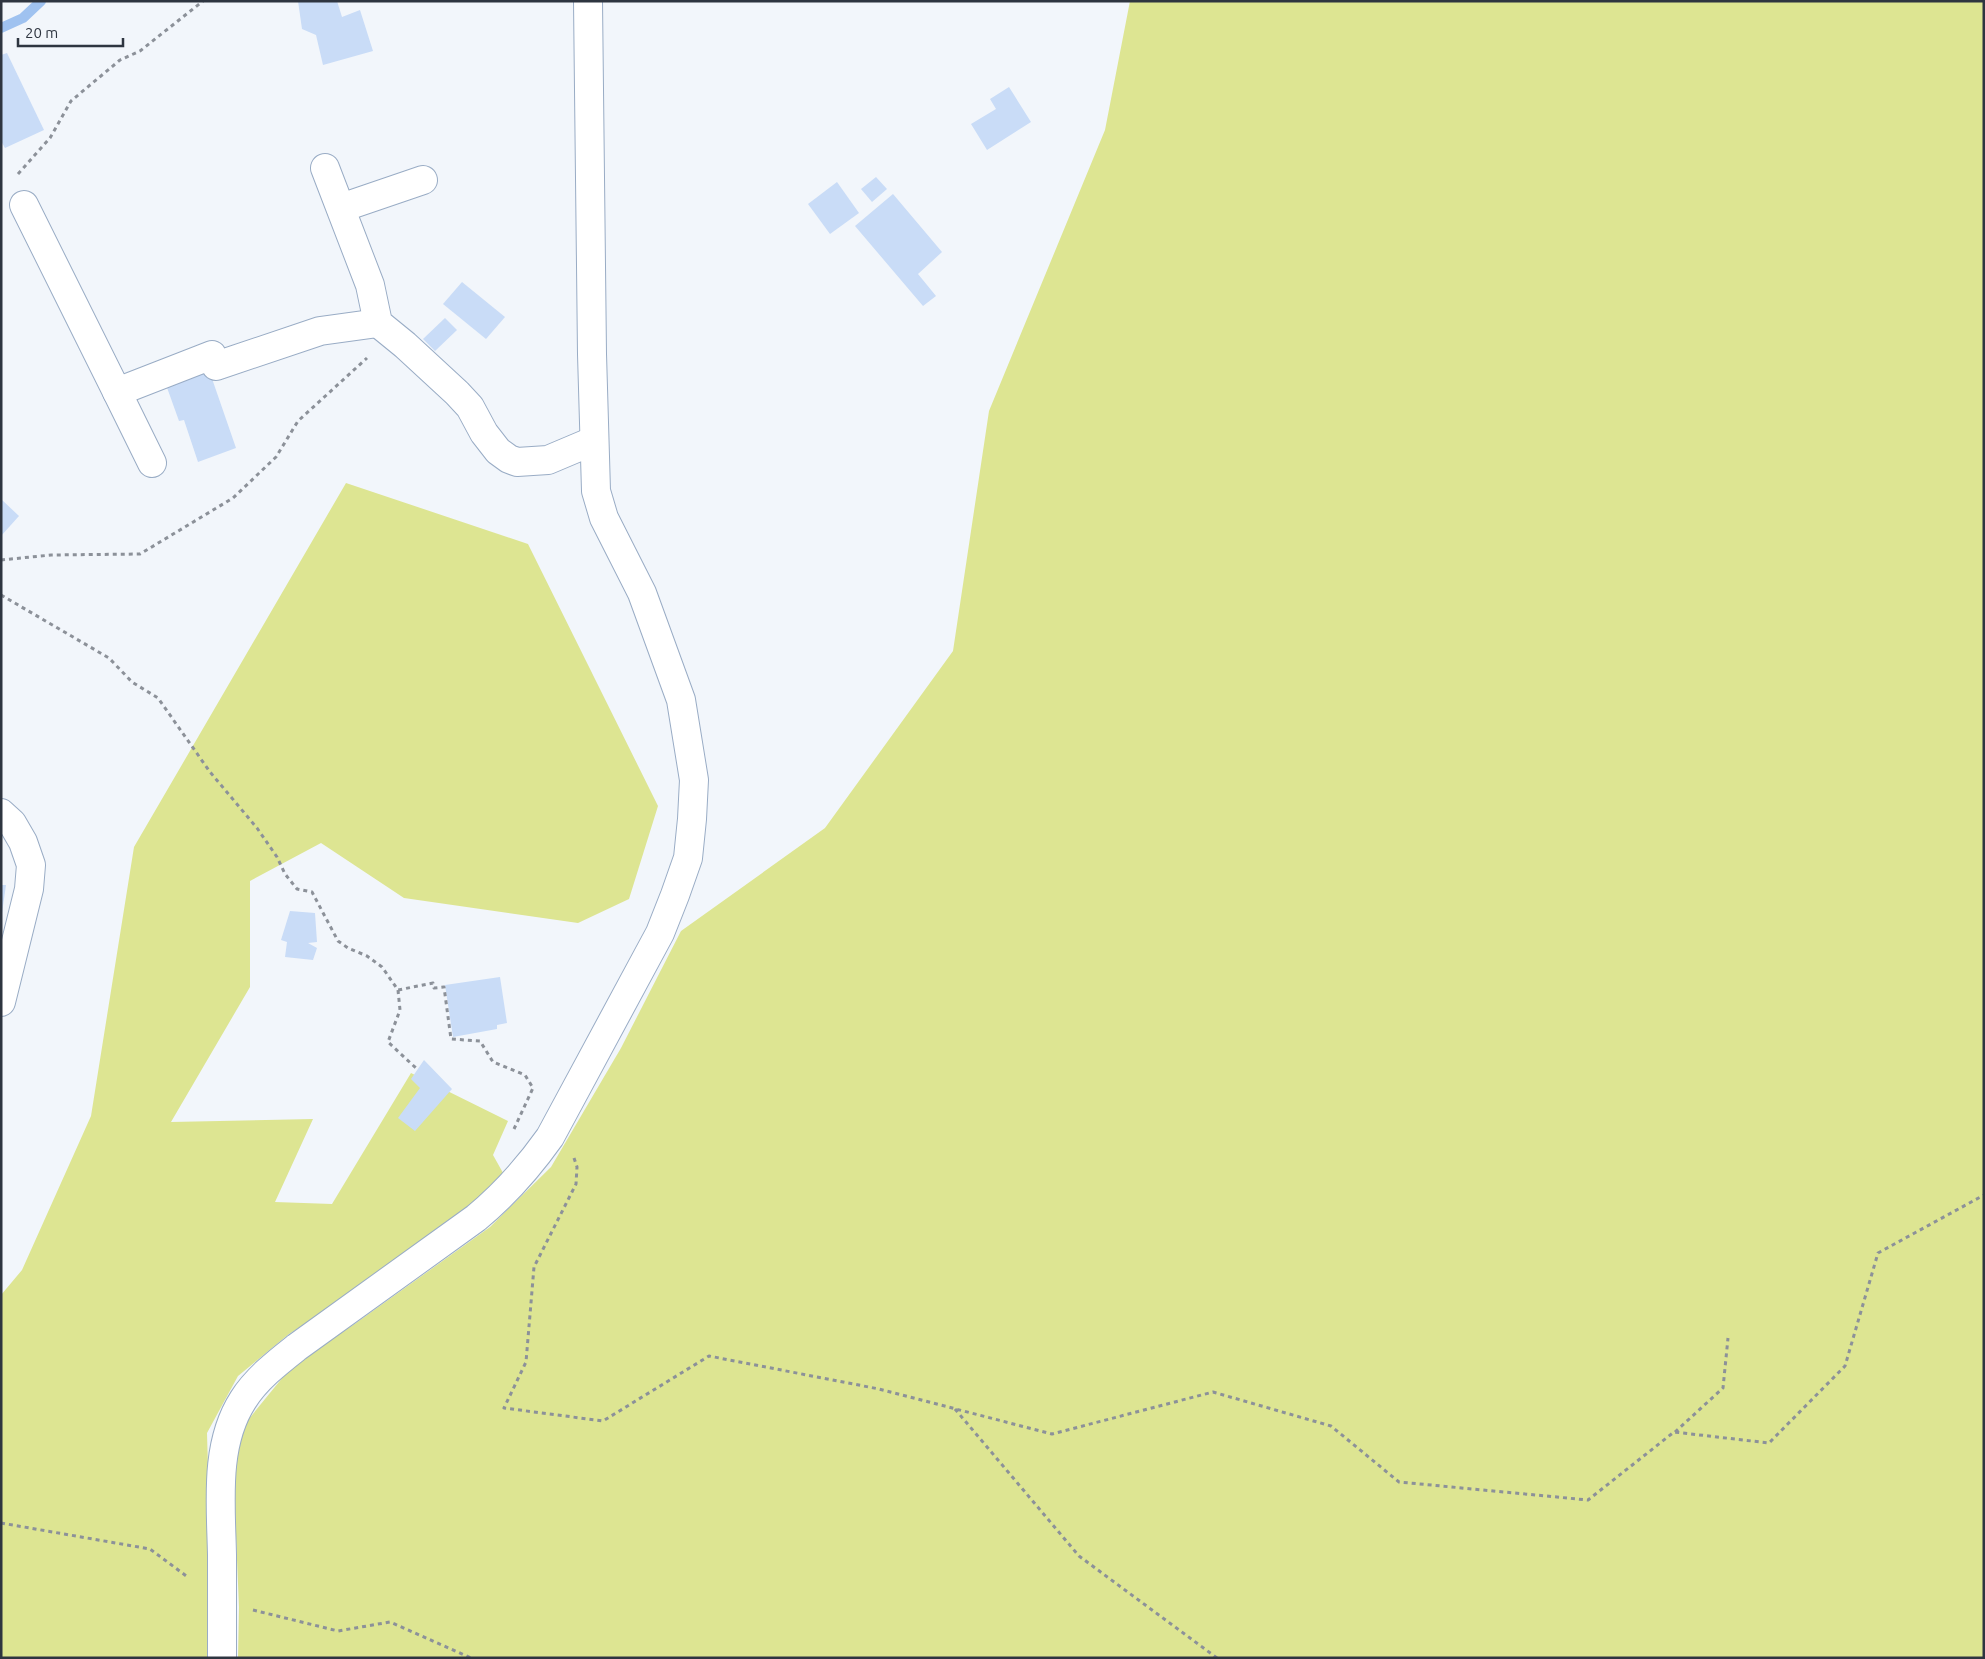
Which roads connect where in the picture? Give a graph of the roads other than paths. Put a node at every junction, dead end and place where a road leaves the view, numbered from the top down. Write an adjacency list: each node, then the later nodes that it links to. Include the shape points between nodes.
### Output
1 (588, 1): 8 (street)
2 (325, 168): 5 (street)
3 (423, 180): 5 (street)
4 (24, 205): 7 (street)
5 (340, 208): 6 (street, via 370,285)
6 (378, 323): 7 (street, via 320,331 216,366 212,355); 8 (street, via 458,393 490,441 509,460 548,460)
7 (117, 392): 9 (street)
8 (593, 440): 12 (street, via 596,491 604,518 642,594 681,700 694,780 688,858 660,933 550,1137 531,1163 501,1198 297,1347 269,1370 243,1399 230,1426 220,1486)
9 (152, 464)
10 (1, 812): 11 (street, via 23,842 31,865 29,889)
11 (1, 1002)
12 (222, 1658)

